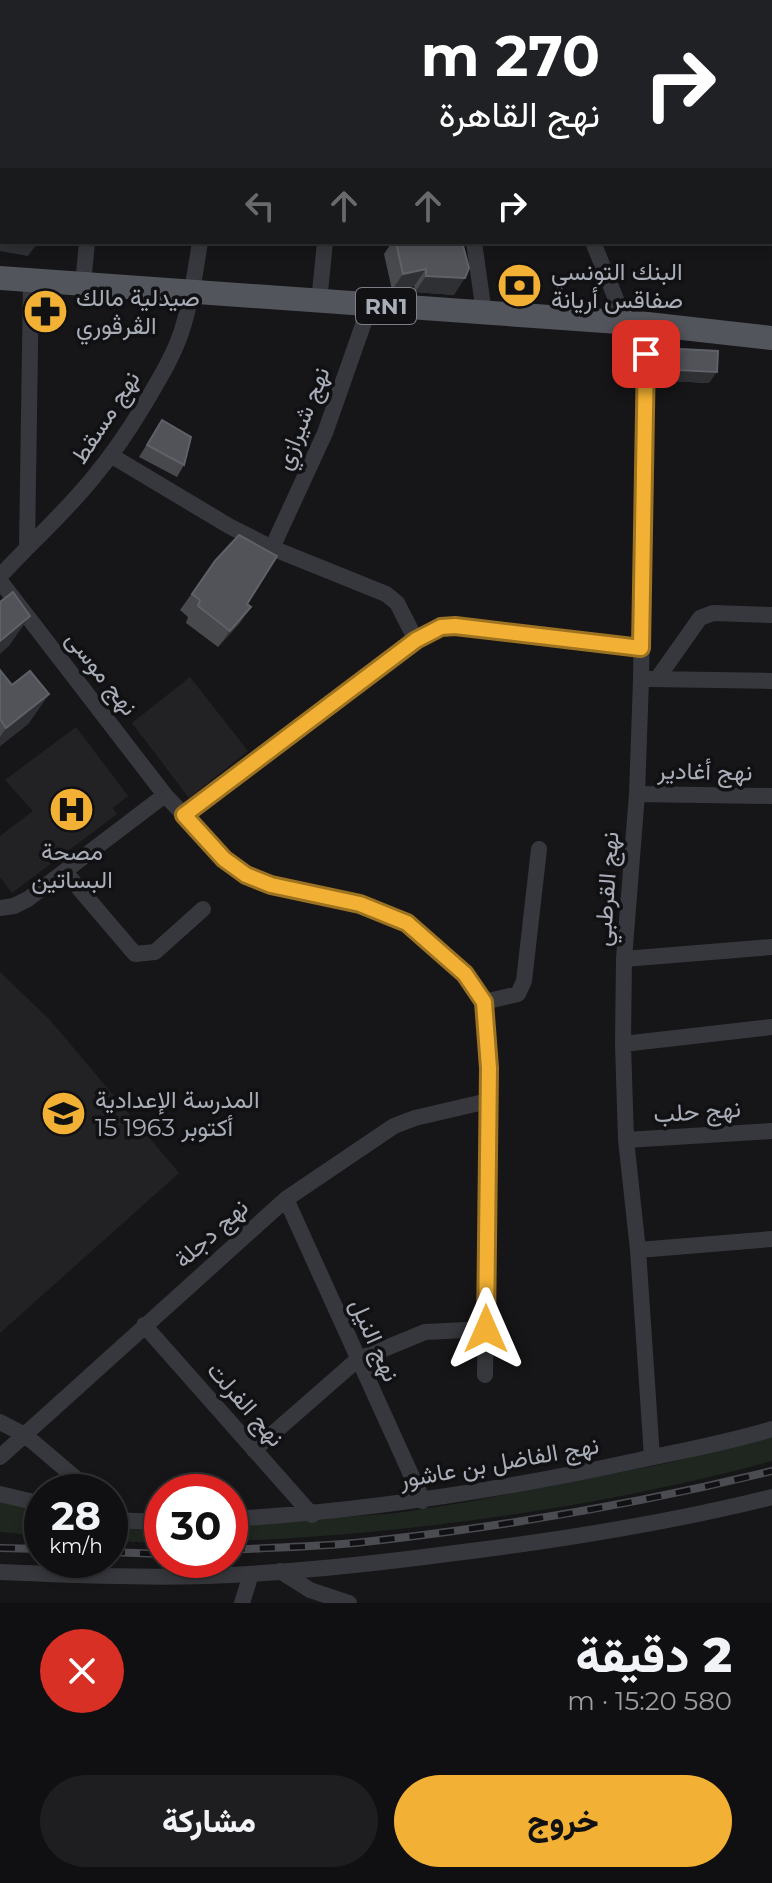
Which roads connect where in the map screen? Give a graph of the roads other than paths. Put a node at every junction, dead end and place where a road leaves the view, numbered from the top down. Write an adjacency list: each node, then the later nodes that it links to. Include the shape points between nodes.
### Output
1 (87, 244): 8 (street)
2 (200, 244): 9 (street, نهج مسقط)
3 (325, 244): 10 (street)
4 (474, 244): 12 (street)
5 (594, 244): 13 (street)
6 (0, 278): 7 (main road, RN1)
7 (31, 281): 8 (main road, RN1); 16 (street)
8 (83, 284): 9 (main road, RN1)
9 (192, 293): 10 (main road, RN1); 15 (street, نهج مسقط, via 167,366)
10 (319, 302): 11 (main road, RN1)
11 (370, 305): 12 (main road, RN1); 17 (street, نهج شيرازي, via 325,433)
12 (484, 313): 13 (main road, RN1)
13 (636, 324): 14 (main road, RN1); 21 (street, نهج القرطبي)
14 (772, 338)
15 (112, 456): 16 (street, نهج مسقط); 17 (street)
16 (27, 548): 18 (street, نهج مسقط)
17 (272, 548): 20 (street, via 386,594 397,603)
18 (0, 579): 25 (street, نهج موسى)
19 (772, 615): 22 (street, via 713,613 700,618)
20 (416, 640): 21 (street, via 455,626); 27 (street)
21 (641, 648): 22 (street, نهج القرطبي)
22 (649, 680): 23 (street); 24 (street, نهج القرطبي)
23 (772, 681)
24 (637, 794): 26 (street, نهج أغادير); 33 (street, نهج القرطبي)
25 (165, 795): 27 (street, نهج موسى); 29 (street)
26 (772, 796)
27 (184, 815): 34 (street, نهج موسى, via 246,875 360,904 407,923 465,974)
28 (539, 849): 34 (street, via 524,981 518,994)
29 (65, 872): 30 (street, via 28,899); 31 (street, via 135,954 155,952)
30 (0, 908)
31 (203, 909)
32 (772, 947): 33 (street)
33 (624, 959): 36 (street, نهج القرطبي)
34 (484, 1002): 37 (street)
35 (772, 1027): 36 (street)
36 (623, 1044): 39 (street, نهج القرطبي)
37 (488, 1101): 40 (street, نهج دجلة, via 394,1126); 44 (street)
38 (772, 1131): 39 (street, نهج حلب)
39 (626, 1140): 42 (street, نهج القرطبي)
40 (286, 1199): 43 (street, نهج دجلة); 45 (street, نهج النيل)
41 (772, 1239): 42 (street)
42 (638, 1250): 52 (street, نهج القرطبي)
43 (144, 1325): 49 (street, نهج دجلة); 50 (street, نهج الفرلت)
44 (486, 1329): 45 (street, via 425,1332); 46 (street)
45 (357, 1360): 50 (street); 57 (street, نهج النيل)
46 (485, 1375)
47 (0, 1422): 49 (street)
48 (772, 1429): 52 (street, نهج الفاضل بن عاشور)
49 (25, 1435): 51 (street, نهج دجلة); 53 (street)
50 (254, 1450): 58 (street, نهج الفرلت)
51 (0, 1457)
52 (652, 1457): 57 (street, نهج الفاضل بن عاشور)
53 (71, 1474)
54 (0, 1494): 56 (street)
55 (772, 1497): 60 (street, via 507,1547)
56 (24, 1500)
57 (423, 1501): 58 (street, نهج الفاضل بن عاشور)
58 (312, 1515): 59 (street, نهج الفاضل بن عاشور)
59 (248, 1518)
60 (280, 1571): 62 (street); 64 (street, via 310,1590)
61 (0, 1572): 62 (street)
62 (251, 1574): 63 (street)
63 (242, 1603)
64 (349, 1603)

